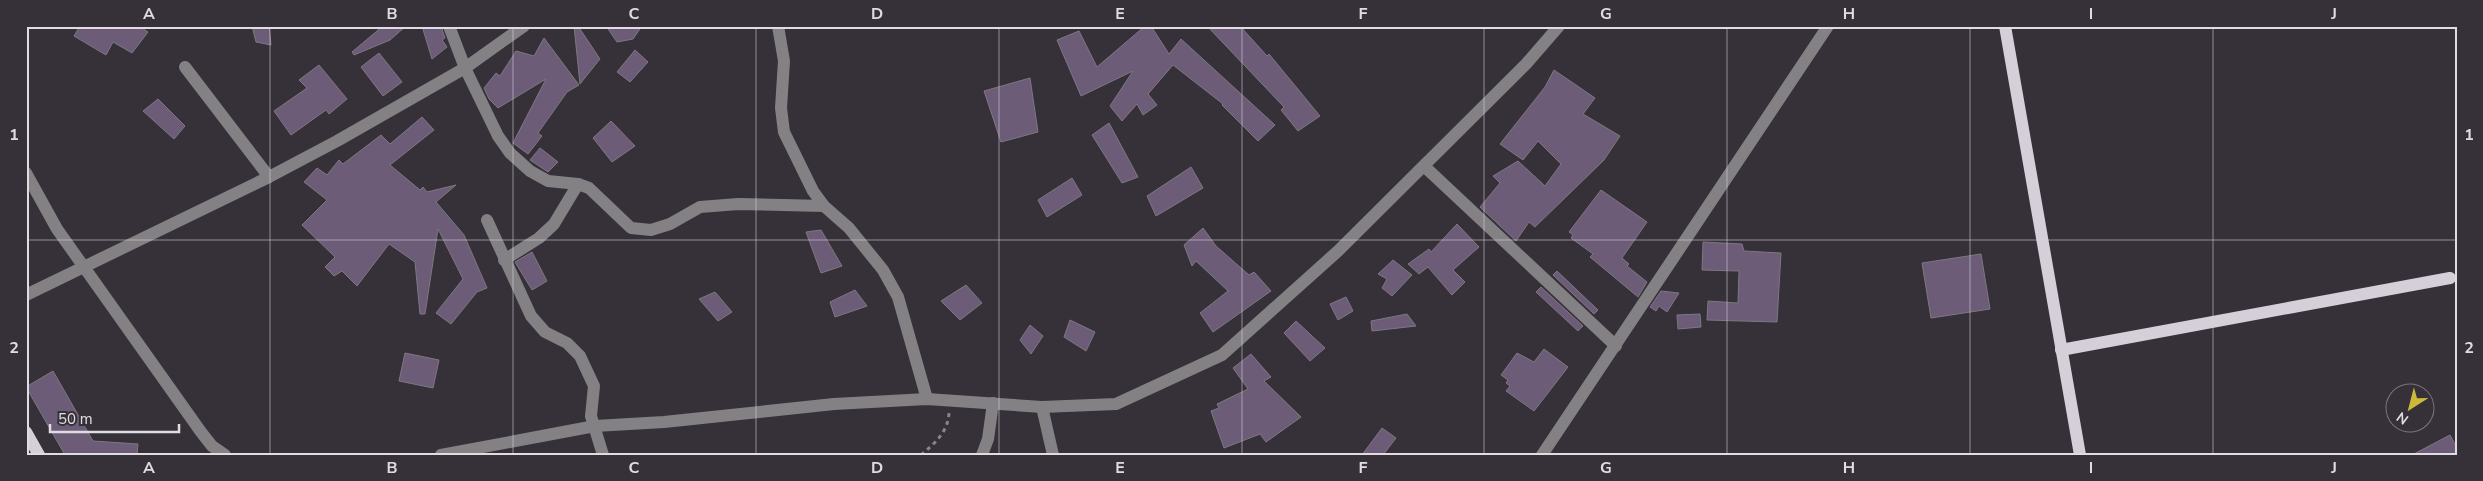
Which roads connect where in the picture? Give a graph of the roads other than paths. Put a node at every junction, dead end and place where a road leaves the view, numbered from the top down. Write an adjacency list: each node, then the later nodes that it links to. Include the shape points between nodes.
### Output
1 (449, 26): 8 (street)
2 (524, 26): 8 (street)
3 (778, 26): 13 (street, via 784,61 781,108 784,132)
4 (1560, 26): 9 (street)
5 (1828, 26): 19 (street)
6 (2005, 26): 20 (main road)
7 (185, 67): 11 (street)
8 (465, 68): 11 (street); 12 (street, via 498,136 510,153 530,171 548,181)
9 (1424, 166): 19 (street); 23 (street, via 1338,251 1222,354 1116,404)
10 (26, 173): 16 (street, via 57,229)
11 (270, 177): 16 (street)
12 (578, 184): 13 (street, via 589,188 631,228 651,230 670,224 700,207 738,204); 15 (street, via 554,224 539,238)
13 (824, 206): 21 (street, via 849,228 883,270 898,297)
14 (487, 220): 15 (street)
15 (504, 260): 24 (street, via 531,316 545,332 567,343 580,356 594,386 591,416)
16 (84, 268): 18 (street); 26 (street)
17 (2450, 278): 20 (main road)
18 (26, 295)
19 (1616, 346): 33 (street)
20 (2061, 350): 34 (main road)
21 (927, 399): 22 (street); 24 (street, via 834,404)
22 (993, 403): 23 (street); 31 (street, via 988,439)
23 (1042, 406): 32 (street)
24 (595, 426): 29 (street); 30 (street)
25 (26, 432): 27 (main road)
26 (212, 451): 28 (street)
27 (39, 455)
28 (225, 455)
29 (442, 455)
30 (603, 455)
31 (982, 455)
32 (1053, 455)
33 (1542, 455)
34 (2080, 455)

